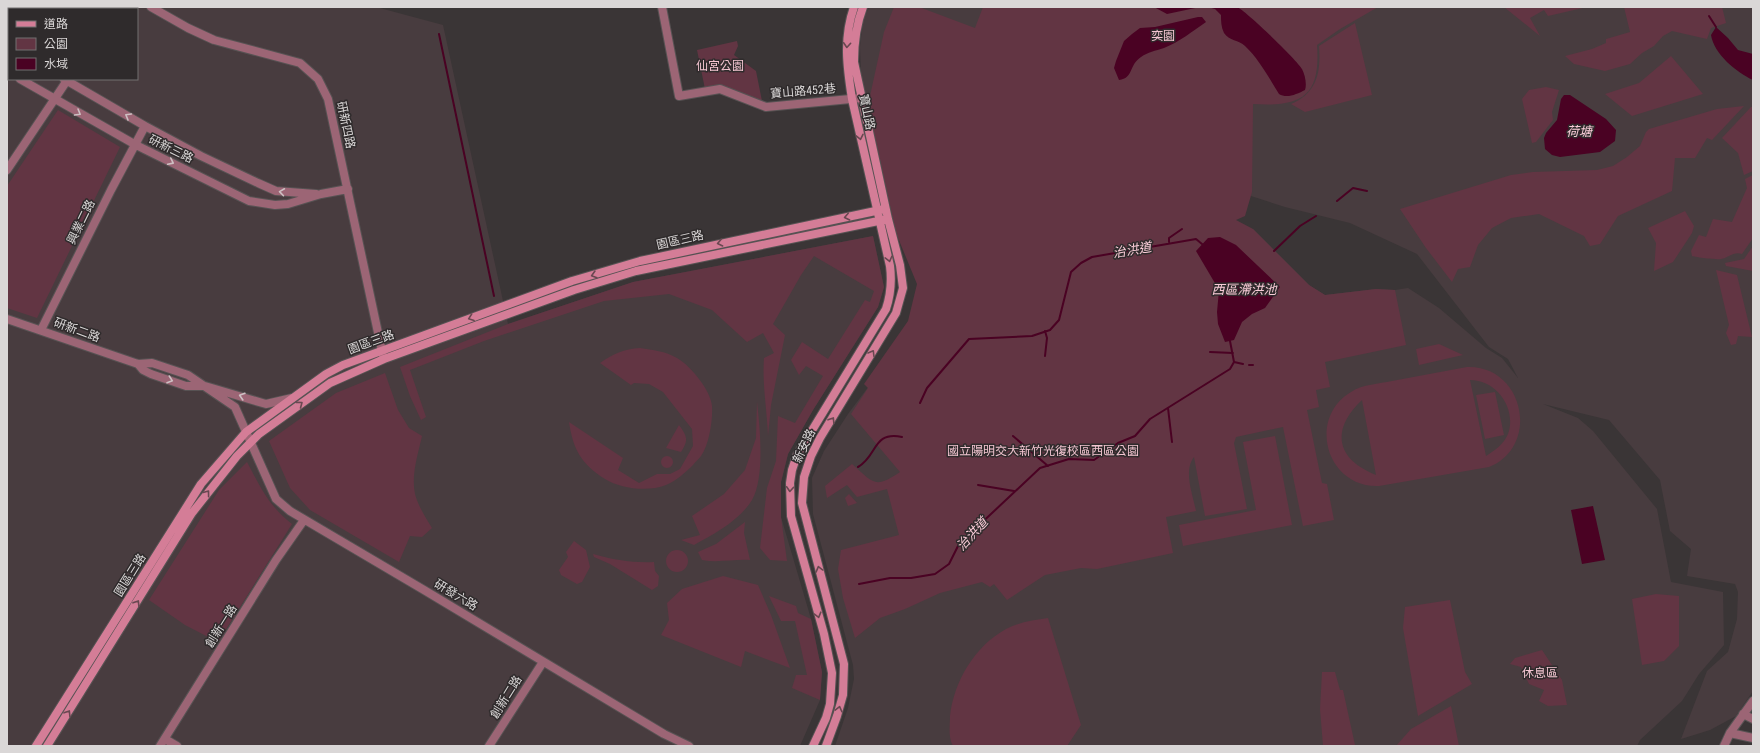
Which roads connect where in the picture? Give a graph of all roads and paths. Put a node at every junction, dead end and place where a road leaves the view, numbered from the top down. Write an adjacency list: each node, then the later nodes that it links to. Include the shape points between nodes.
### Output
1 (151, 7): 13 (street, 研新四路, via 214,40 300,63 318,79 328,98)
2 (662, 7): 9 (street, 寶山路452巷, via 679,96 720,89 766,107)
3 (854, 7): 9 (street, 寶山路, one-way to 9, via 849,22 846,48)
4 (863, 7): 7 (street, 寶山路, via 854,44 854,62)
5 (22, 80): 8 (street, 研新三路)
6 (67, 80): 8 (street); 10 (street, 研新三路, one-way to 6)
7 (861, 98): 9 (street, 寶山路452巷); 15 (street, 寶山路)
8 (55, 99): 11 (street, 研新三路, one-way to 11); 12 (street)
9 (852, 99): 16 (street, 寶山路, one-way to 16)
10 (145, 126): 11 (street, 興業二路); 14 (street, 研新三路, one-way to 10, via 276,191)
11 (136, 145): 14 (street, 研新三路, one-way to 14, via 249,201 274,205 288,204); 20 (street, 興業二路)
12 (7, 170)
13 (348, 189): 14 (street, 研新三路); 21 (street, 研新四路)
14 (321, 194)
15 (885, 209): 16 (street, 園區三路); 17 (street, 寶山路)
16 (876, 211): 18 (street, 寶山路); 21 (street, 園區三路, one-way to 21, via 632,264 572,281)
17 (888, 219): 18 (street, 園區三路); 40 (street, 新安路, one-way to 17, via 843,695 844,664 802,503 804,477 820,438 890,324 900,301 902,278)
18 (879, 222): 21 (street, 園區三路, via 636,272 574,290); 39 (street, 新安路, one-way to 39, via 892,281 886,309 797,455 792,470 791,516 824,634 832,674 830,704)
19 (7, 319): 20 (street, 研新二路)
20 (41, 330): 22 (street, 研新二路, via 138,364 151,374 186,386)
21 (383, 355): 23 (street, 園區三路, via 343,365); 25 (street, 園區三路, one-way to 21, via 320,389)
22 (205, 386): 23 (street, 研新二路, one-way to 22, via 266,404); 24 (street, via 235,408)
23 (293, 398): 24 (street, 園區三路)
24 (246, 432): 25 (street, 研發六路); 34 (street, 園區三路, via 201,484)
25 (250, 442): 26 (street, 研發六路, via 276,499); 35 (street, 園區三路, one-way to 25, via 192,513)
26 (304, 520): 27 (street, 研發六路); 33 (street, 創新一路, via 276,560)
27 (542, 662): 37 (street, 創新二路); 38 (street, 研發六路)
28 (1753, 701): 29 (street)
29 (1743, 714): 30 (street); 31 (street)
30 (1753, 719)
31 (1730, 734): 32 (street); 41 (street)
32 (1753, 738)
33 (163, 742): 36 (street)
34 (36, 746)
35 (47, 746)
36 (177, 746)
37 (489, 746)
38 (689, 746)
39 (813, 746)
40 (826, 746)
41 (1724, 746)

